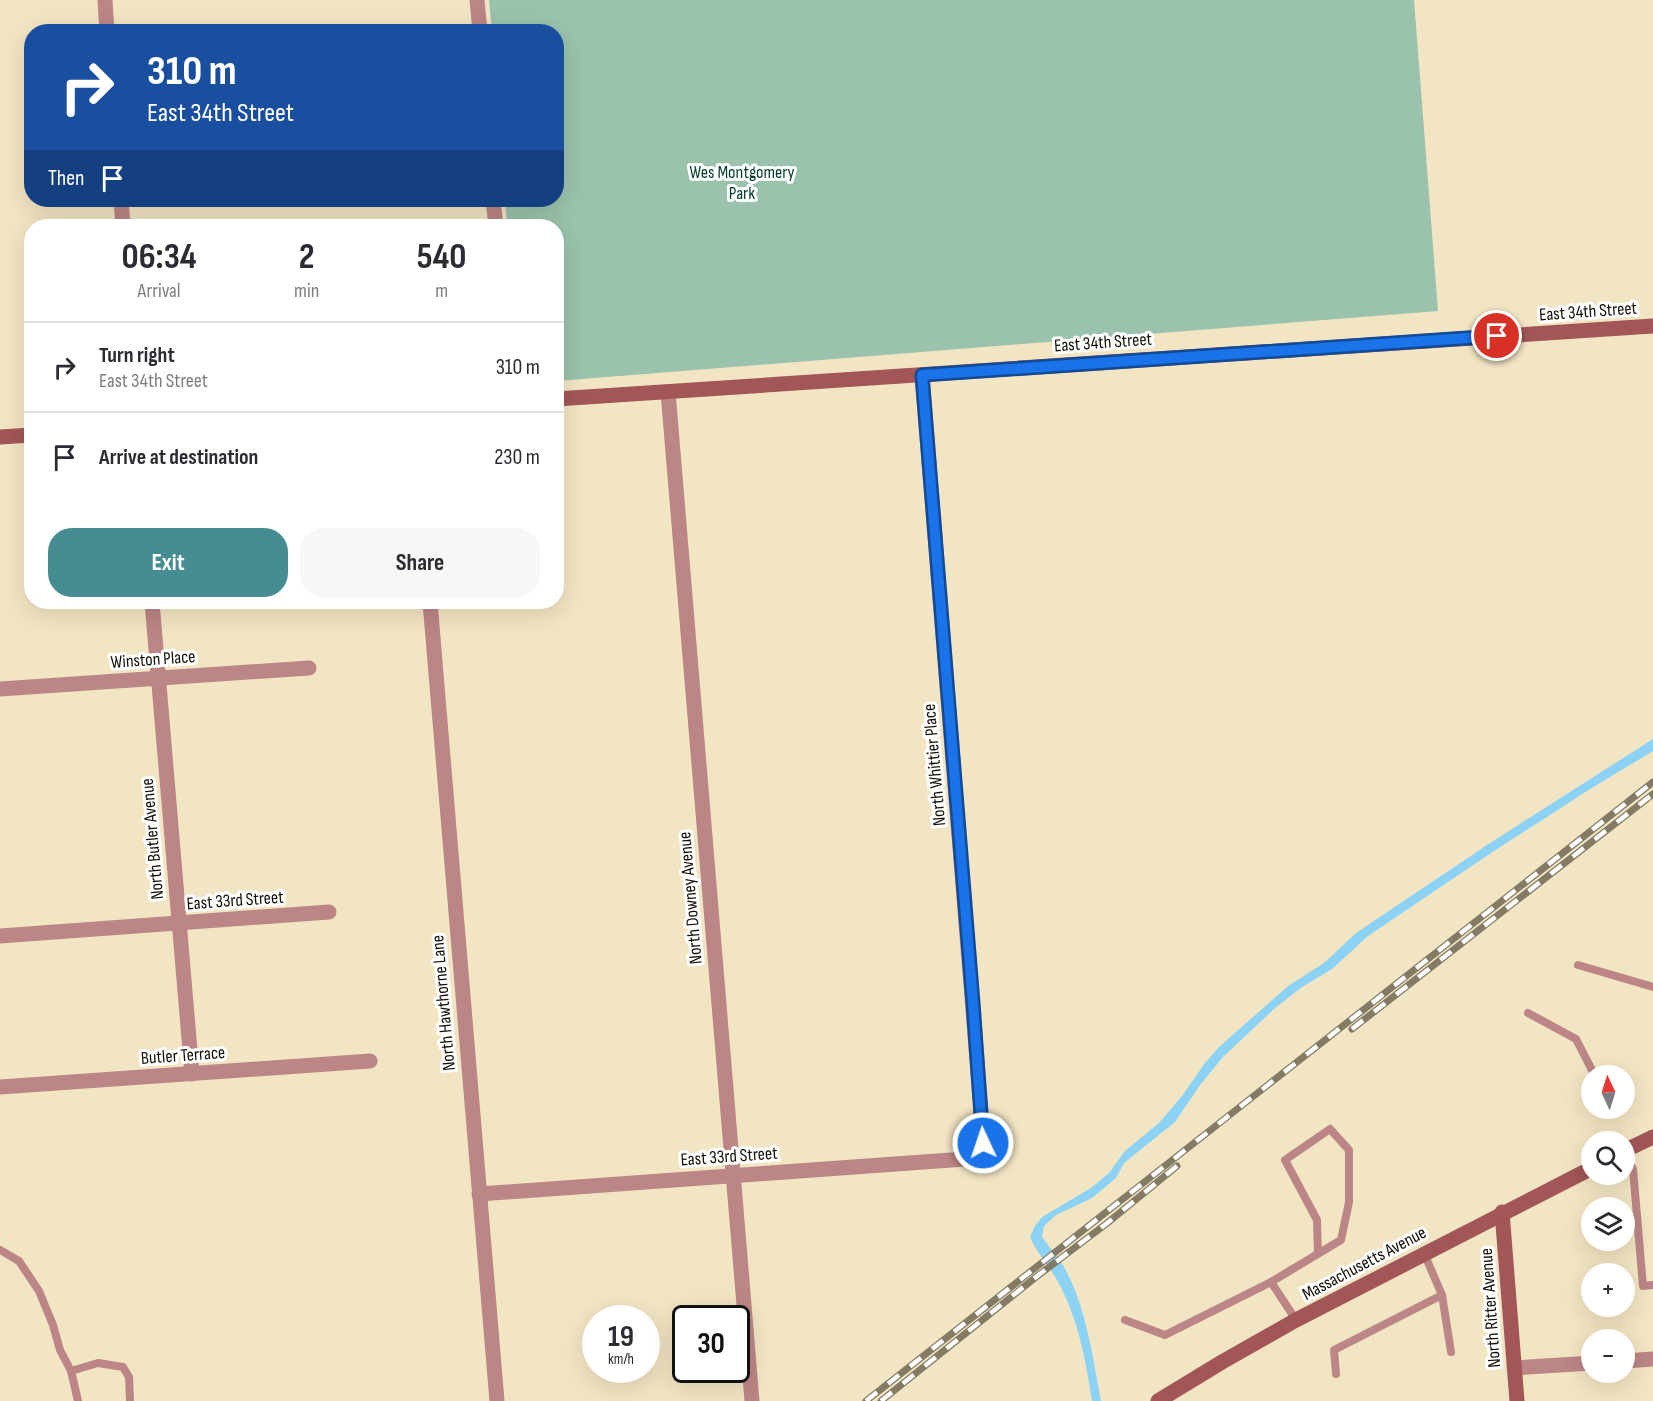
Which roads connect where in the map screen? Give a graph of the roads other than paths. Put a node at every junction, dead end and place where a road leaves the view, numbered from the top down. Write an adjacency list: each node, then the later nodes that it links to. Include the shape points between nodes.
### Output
1 (105, 0): 3 (street)
2 (477, 0): 4 (street)
3 (106, 24)
4 (479, 24)
5 (1653, 326): 6 (main road, East 34th Street)
6 (922, 375): 7 (main road, East 34th Street); 28 (street, North Whittier Place, via 983,1135)
7 (668, 392): 8 (main road, East 34th Street); 30 (street, North Downey Avenue)
8 (564, 398)
9 (24, 436): 10 (main road)
10 (0, 437)
11 (153, 609): 14 (street, North Butler Avenue)
12 (431, 609): 32 (street, North Hawthorne Lane)
13 (309, 668): 14 (street, Winston Place)
14 (158, 678): 15 (street, Winston Place); 17 (street, North Butler Avenue)
15 (0, 689)
16 (328, 912): 17 (street, East 33rd Street)
17 (179, 924): 18 (street, East 33rd Street); 24 (street, North Butler Avenue)
18 (0, 936)
19 (1578, 966): 20 (lane)
20 (1653, 987)
21 (1528, 1013): 23 (lane, via 1576,1039)
22 (370, 1061): 24 (street, Butler Terrace)
23 (1589, 1065)
24 (192, 1074): 25 (street, Butler Terrace)
25 (0, 1087)
26 (1653, 1137): 27 (main road)
27 (1635, 1147)
28 (979, 1151): 30 (street, East 33rd Street, via 965,1159)
29 (1581, 1173): 33 (main road, Massachusetts Avenue)
30 (733, 1175): 32 (street, East 33rd Street); 52 (street, North Downey Avenue)
31 (1634, 1185): 38 (lane, via 1643,1286)
32 (479, 1194): 51 (street, North Hawthorne Lane)
33 (1502, 1212): 35 (main road, Massachusetts Avenue); 46 (main road, North Ritter Avenue)
34 (0, 1250): 47 (lane, via 19,1261 39,1292)
35 (1424, 1253): 39 (lane); 41 (main road, Massachusetts Avenue)
36 (1318, 1254): 36 (lane, via 1341,1240 1349,1202 1349,1150 1330,1129 1285,1160 1317,1220); 37 (lane)
37 (1271, 1282): 40 (lane, via 1165,1335); 41 (lane)
38 (1653, 1285)
39 (1442, 1295): 42 (lane); 48 (lane, via 1334,1350)
40 (1125, 1320)
41 (1296, 1320): 53 (main road, Massachusetts Avenue)
42 (1451, 1352)
43 (1653, 1359): 44 (street)
44 (1635, 1360)
45 (1581, 1364): 46 (street)
46 (1514, 1368): 54 (main road, North Ritter Avenue)
47 (71, 1371): 49 (lane); 50 (lane, via 98,1363 123,1367 129,1377)
48 (1336, 1374)
49 (78, 1401)
50 (130, 1401)
51 (497, 1401)
52 (752, 1401)
53 (1158, 1401)
54 (1517, 1401)

